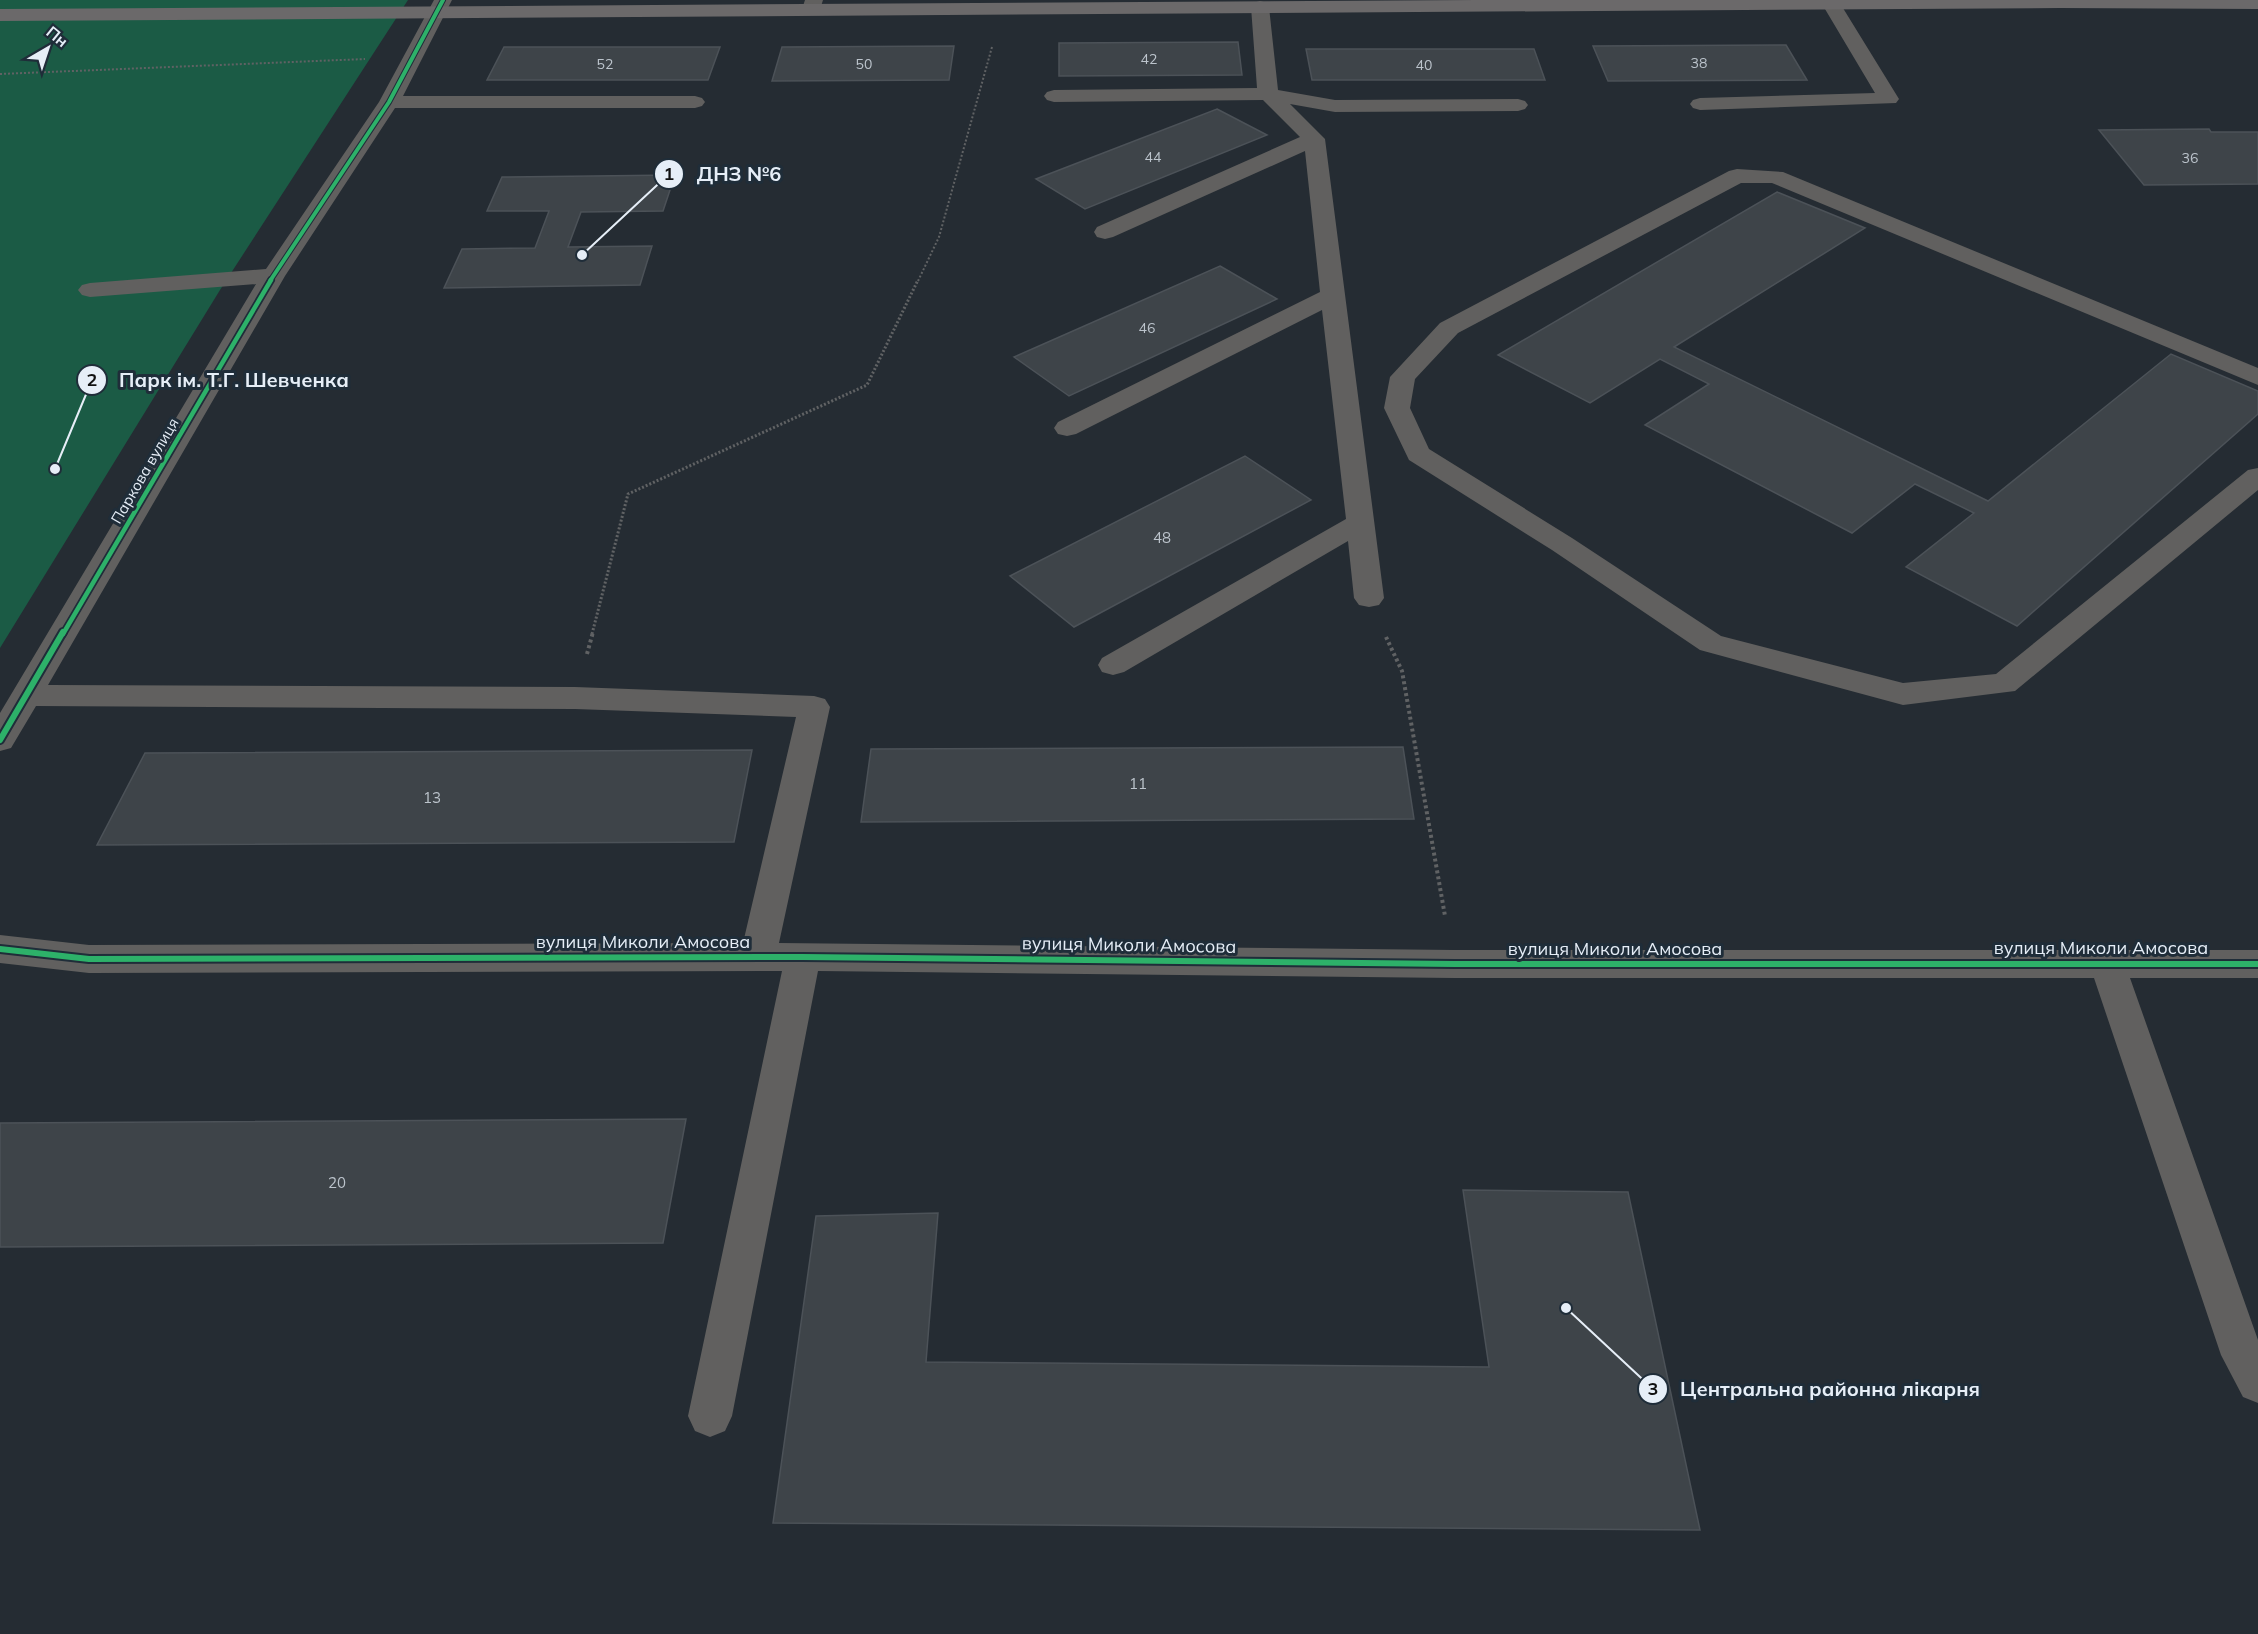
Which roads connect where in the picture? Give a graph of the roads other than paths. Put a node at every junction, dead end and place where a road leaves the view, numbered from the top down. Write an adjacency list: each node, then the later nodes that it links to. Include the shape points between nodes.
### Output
1 (2060, 1): 3 (main road); 5 (main road)
2 (1476, 3): 5 (main road); 7 (main road)
3 (2258, 3)
4 (813, 4): 6 (main road); 7 (main road, via 1002,10)
5 (1831, 4): 13 (street, via 1889,99)
6 (439, 6): 8 (main road); 11 (street, Паркова вулиця)
7 (1260, 7): 9 (street)
8 (0, 15)
9 (1268, 94): 10 (street); 14 (street, via 1335,106); 15 (street)
10 (1054, 96)
11 (389, 102): 12 (street); 17 (street, Паркова вулиця)
12 (695, 102)
13 (1700, 104)
14 (1518, 105)
15 (1314, 139): 16 (street); 19 (street)
16 (1105, 232)
17 (273, 276): 18 (street); 26 (street, Паркова вулиця)
18 (90, 290)
19 (1333, 295): 21 (street); 23 (street)
20 (2258, 377): 22 (street, via 1776,177 1737,176 1449,328 1403,377 1397,408 1418,454 1711,643 1903,694 2004,684)
21 (1067, 428)
22 (2258, 476)
23 (1360, 522): 24 (street); 25 (street)
24 (1369, 598)
25 (1113, 665)
26 (27, 695): 27 (street, Паркова вулиця); 29 (street, via 575,698 814,707)
27 (0, 740)
28 (0, 949): 29 (street, вулиця Миколи Амосова, via 89,959)
29 (758, 957): 30 (street, вулиця Миколи Амосова)
30 (803, 957): 31 (street, вулиця Миколи Амосова, via 1454,964); 34 (street)
31 (2107, 963): 32 (street, вулиця Миколи Амосова); 33 (street, via 2242,1355)
32 (2258, 964)
33 (2258, 1383)
34 (710, 1416)

